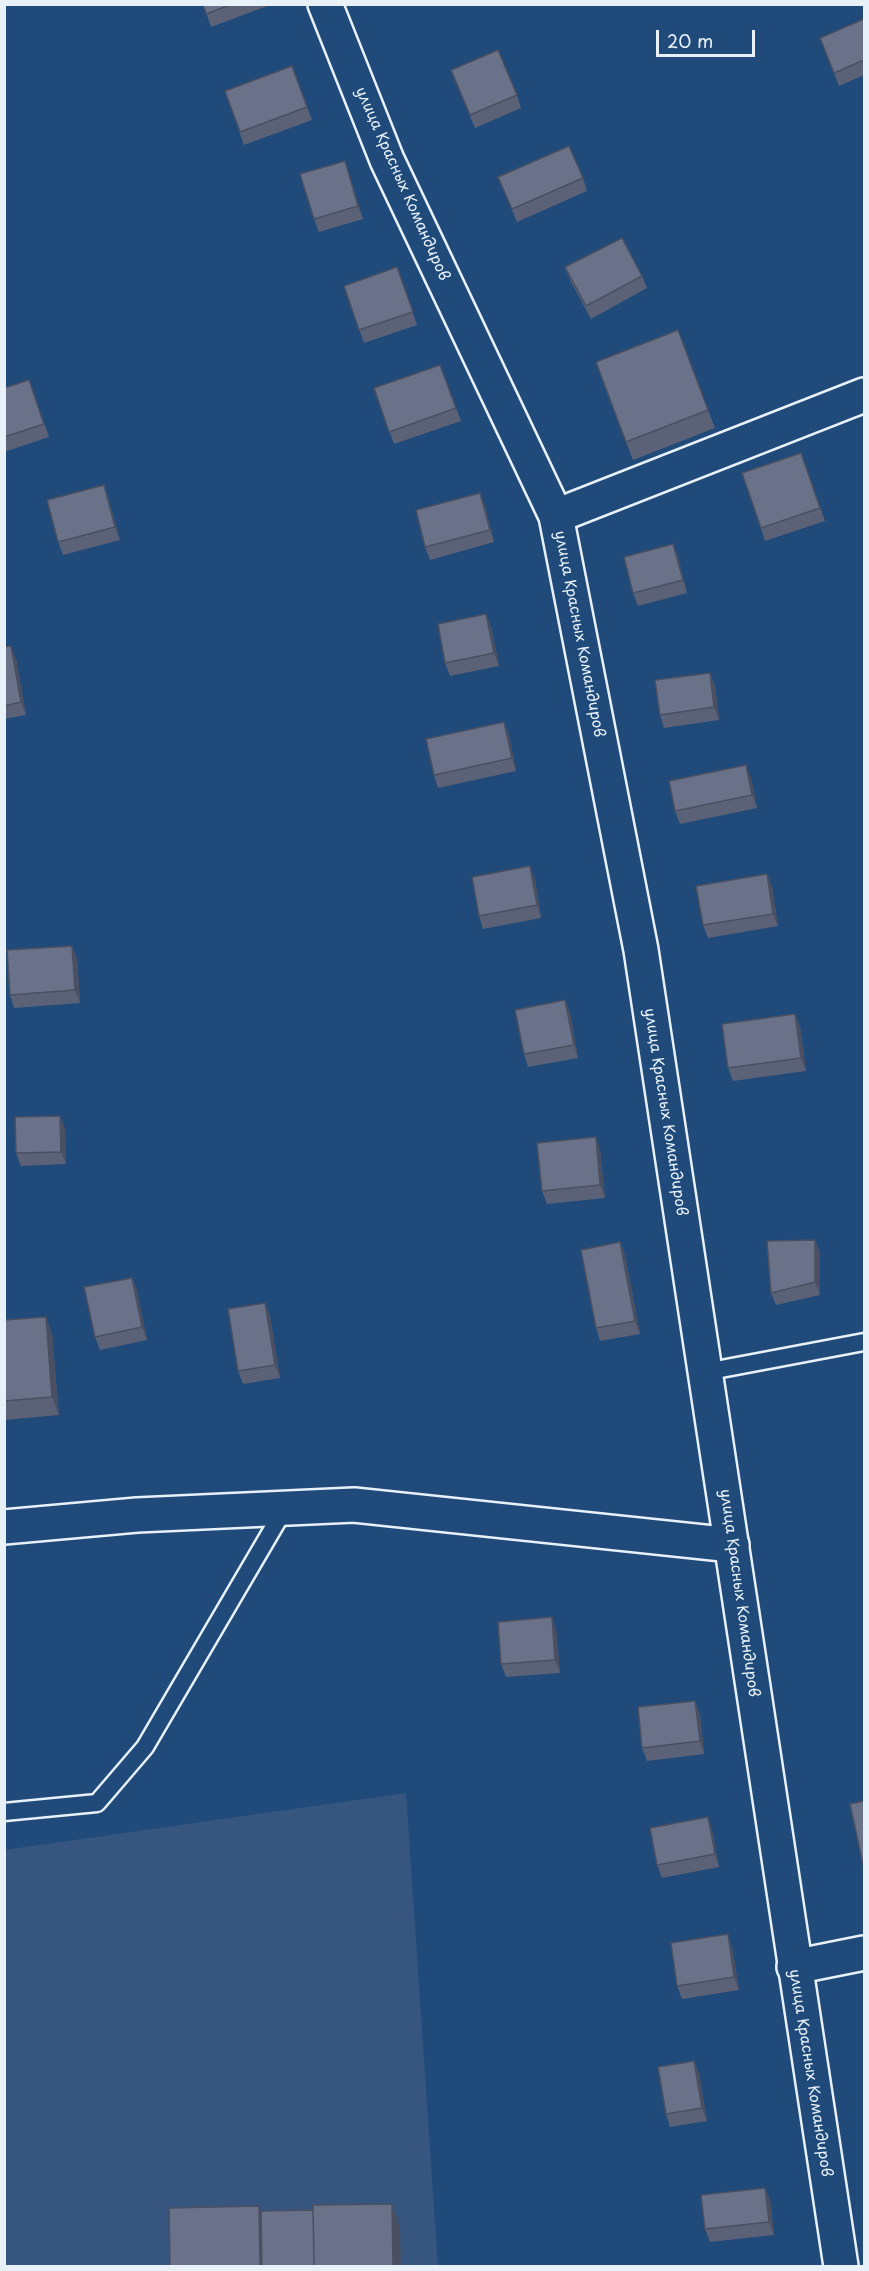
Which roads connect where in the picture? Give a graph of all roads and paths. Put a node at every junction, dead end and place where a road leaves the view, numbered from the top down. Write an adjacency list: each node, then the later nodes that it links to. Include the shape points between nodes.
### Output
1 (325, 4): 3 (street, улица Красных Командиров, via 387,160)
2 (864, 395): 3 (street)
3 (556, 516): 5 (street, улица Красных Командиров, via 641,950)
4 (864, 1342): 5 (lane)
5 (705, 1372): 8 (street, улица Красных Командиров)
6 (285, 1508): 7 (street, via 137,1515); 8 (street, via 354,1505); 9 (lane, via 145,1747 97,1803)
7 (4, 1527)
8 (732, 1545): 11 (street, улица Красных Командиров)
9 (4, 1812)
10 (864, 1953): 11 (street)
11 (794, 1967): 12 (street, улица Красных Командиров)
12 (841, 2266)

